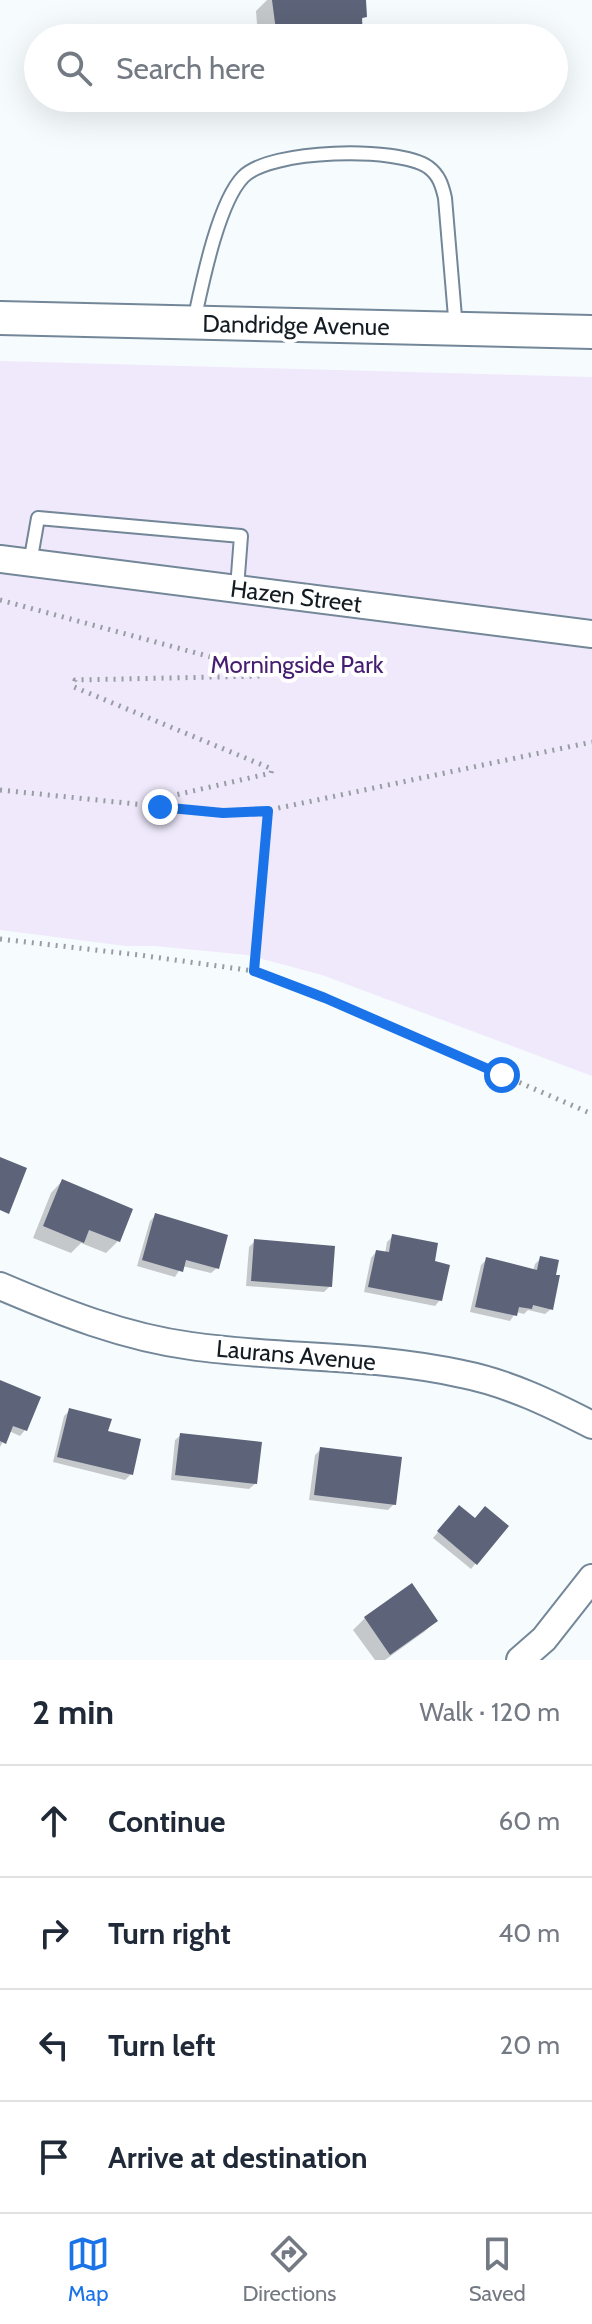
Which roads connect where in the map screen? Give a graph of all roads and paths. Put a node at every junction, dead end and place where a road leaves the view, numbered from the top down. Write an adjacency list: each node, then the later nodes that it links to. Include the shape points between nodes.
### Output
1 (0, 318): 2 (street, Dandridge Avenue)
2 (194, 322): 3 (street, Dandridge Avenue); 3 (lane, via 221,221 232,191 246,174 301,155 365,154 409,159 440,179)
3 (456, 329): 4 (street, Dandridge Avenue)
4 (592, 332)
5 (0, 559): 6 (street, Hazen Street)
6 (30, 563): 7 (street, Hazen Street); 7 (lane, via 38,518 241,536)
7 (237, 588): 9 (street, Hazen Street)
8 (0, 600): 12 (path, via 263,671 262,676 75,680 74,687 272,769 171,796)
9 (592, 634)
10 (592, 742): 13 (path)
11 (0, 790): 12 (path)
12 (160, 807): 13 (path)
13 (268, 811): 15 (path)
14 (0, 939): 15 (path)
15 (254, 971): 16 (path)
16 (592, 1114)
17 (0, 1286): 18 (street, Laurans Avenue, via 131,1335 188,1346 406,1364 464,1374 517,1390)
18 (592, 1425)
19 (592, 1578): 20 (street, via 544,1639)
20 (520, 1660)

